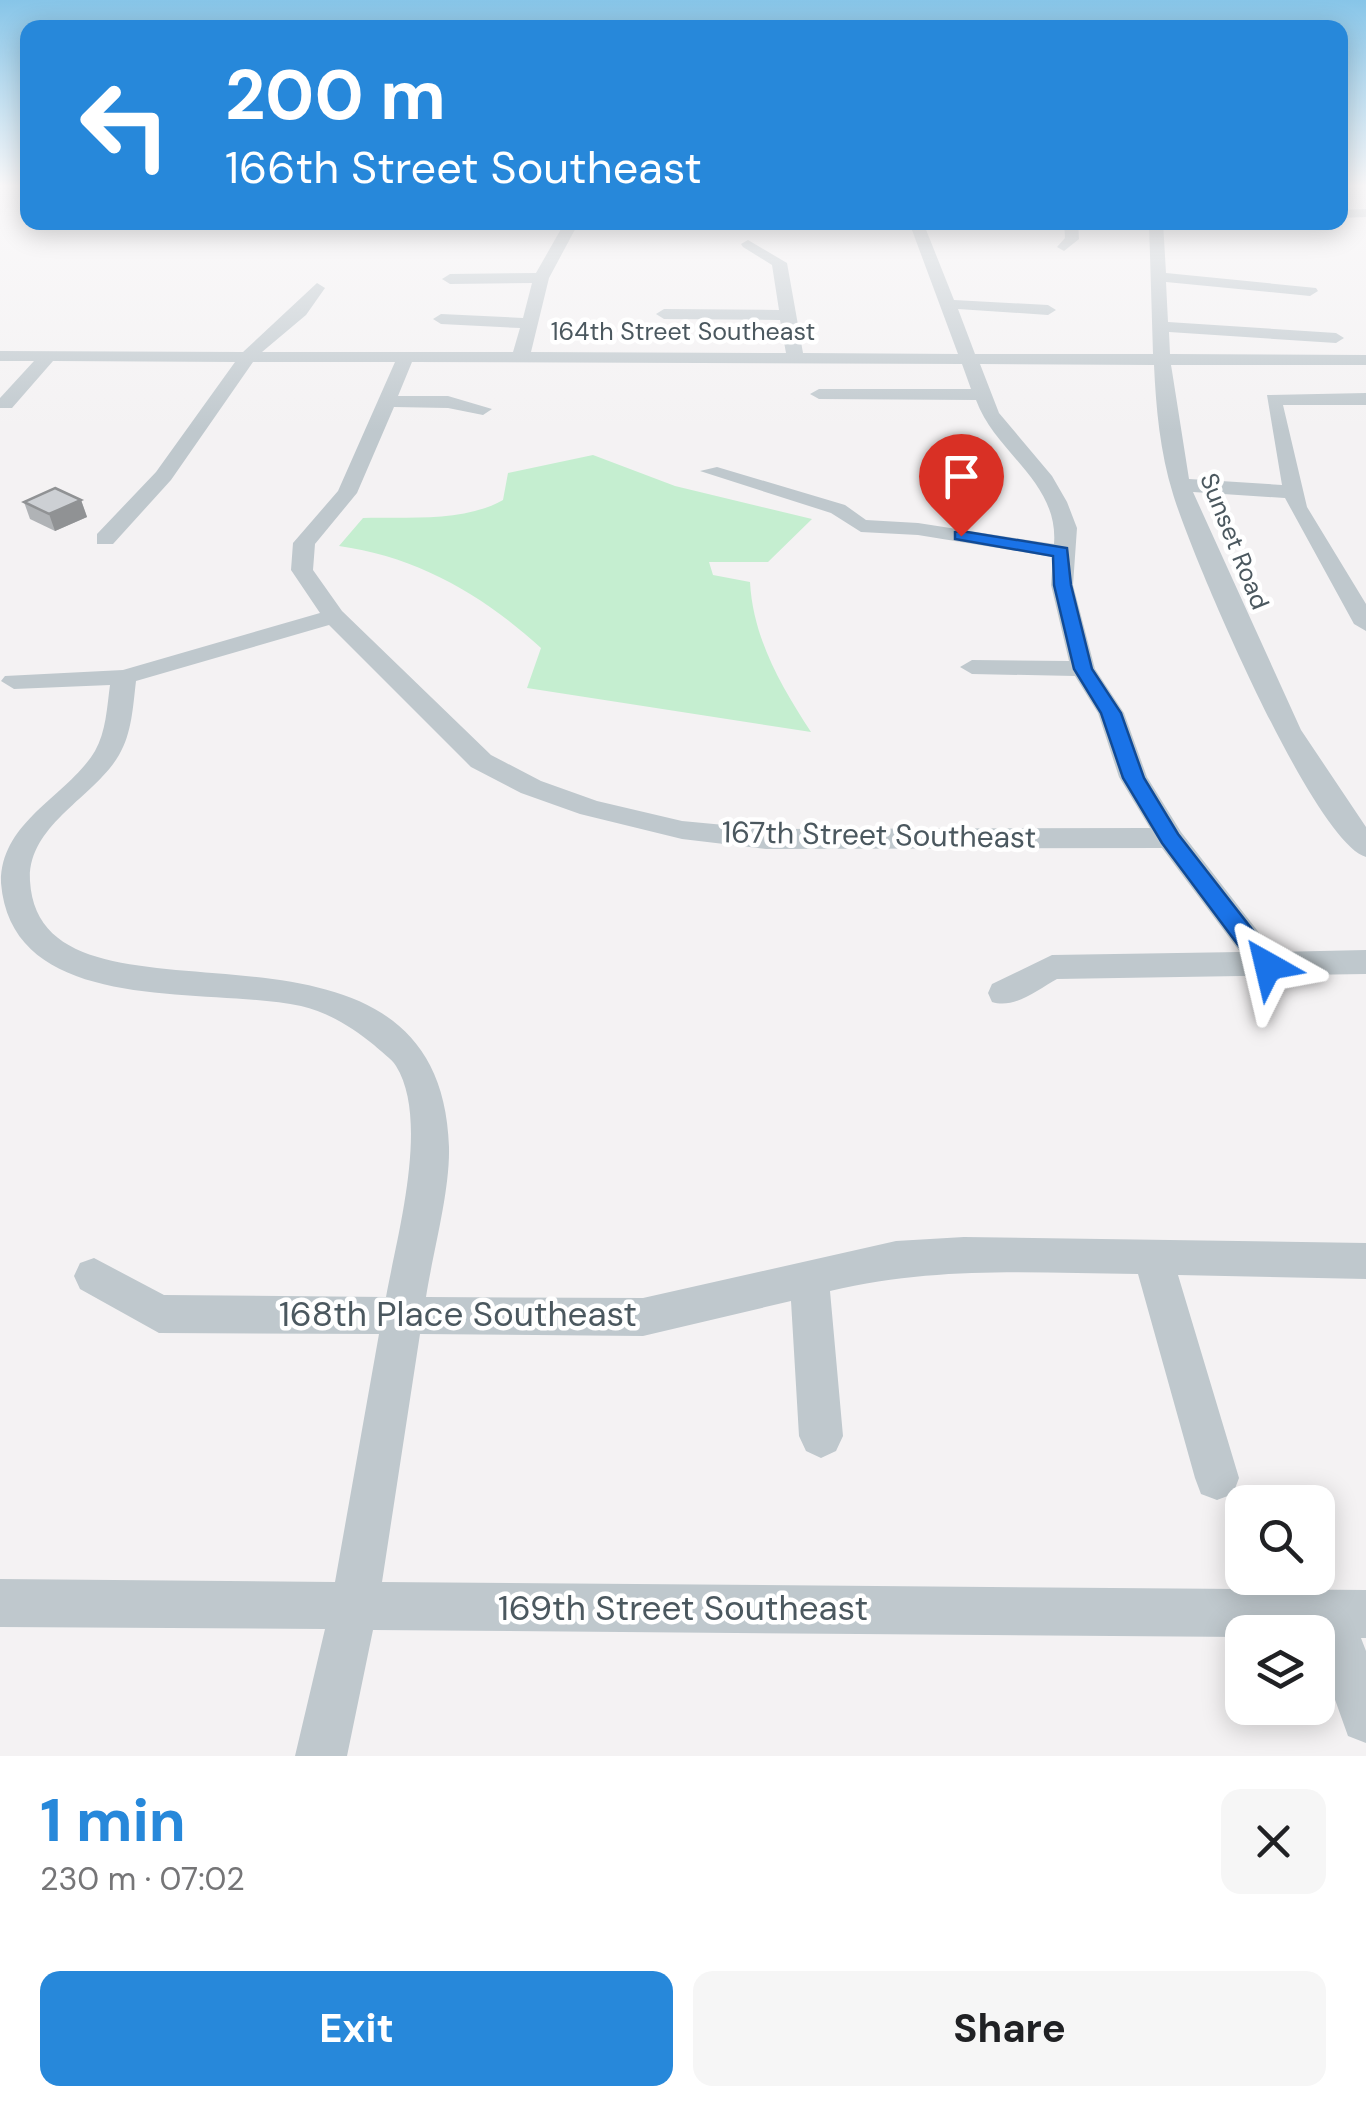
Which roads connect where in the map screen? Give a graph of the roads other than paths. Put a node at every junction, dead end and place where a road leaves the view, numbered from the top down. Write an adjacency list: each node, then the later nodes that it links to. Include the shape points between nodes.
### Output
1 (547, 268): 7 (street)
2 (778, 268): 13 (street)
3 (934, 268): 10 (street)
4 (1158, 268): 5 (street, Sunset Road)
5 (1158, 277): 9 (street, via 1281,283); 16 (street, Sunset Road)
6 (450, 278): 7 (street)
7 (541, 278): 15 (street)
8 (316, 288): 21 (street, via 290,326)
9 (1310, 291)
10 (948, 304): 11 (street); 24 (street)
11 (1048, 310)
12 (664, 314): 13 (street)
13 (788, 314): 23 (street)
14 (441, 319): 15 (street)
15 (529, 323): 20 (street)
16 (1161, 326): 17 (street); 25 (street, Sunset Road)
17 (1336, 338)
18 (0, 356): 19 (street, 164th Street Southeast)
19 (48, 356): 21 (street, 164th Street Southeast); 31 (street)
20 (521, 356): 22 (street, 164th Street Southeast); 23 (street, 164th Street Southeast)
21 (248, 357): 22 (street, 164th Street Southeast); 36 (street, via 135,515)
22 (406, 357): 30 (street)
23 (795, 357): 24 (street, 164th Street Southeast)
24 (969, 358): 25 (street, 164th Street Southeast); 28 (street)
25 (1162, 359): 26 (street, 164th Street Southeast); 34 (street, Sunset Road)
26 (1366, 360)
27 (819, 394): 28 (street)
28 (982, 395): 37 (street, via 1057,502 1066,528)
29 (1365, 399): 35 (street, via 1274,399)
30 (388, 401): 32 (street); 38 (street, 167th Street Southeast, via 347,493 313,528 300,556 302,570)
31 (5, 404)
32 (483, 408)
33 (710, 471): 37 (street, via 838,509 861,526)
34 (1182, 493): 35 (street); 45 (street, Sunset Road, via 1290,739 1326,800)
35 (1295, 500): 39 (street)
36 (105, 540)
37 (1061, 552): 41 (street, via 1062,585)
38 (334, 616): 42 (street); 44 (street, 167th Street Southeast, via 481,762 590,808 682,830 766,839)
39 (1366, 624)
40 (972, 667): 41 (street)
41 (1083, 669): 44 (street, via 1111,713 1133,778)
42 (124, 678): 43 (street); 53 (street, via 105,758 24,843 15,880 22,918 52,954 108,974 301,994 368,1019 410,1058 431,1149)
43 (14, 681)
44 (1170, 838): 47 (street)
45 (1366, 847)
46 (1366, 962): 47 (street)
47 (1268, 966): 48 (street, via 1052,967)
48 (1004, 993)
49 (1153, 1256): 50 (street, 168th Place Southeast); 52 (street, 168th Place Southeast, via 912,1256); 55 (street)
50 (1366, 1260)
51 (94, 1276): 53 (street, 168th Place Southeast, via 159,1314)
52 (808, 1278): 53 (street, 168th Place Southeast, via 644,1317); 54 (street)
53 (400, 1315): 57 (street)
54 (820, 1436)
55 (1217, 1478)
56 (0, 1603): 57 (street, 169th Street Southeast)
57 (354, 1606): 58 (street, 169th Street Southeast); 60 (street)
58 (1347, 1614): 59 (street)
59 (1366, 1718)
60 (321, 1756)

